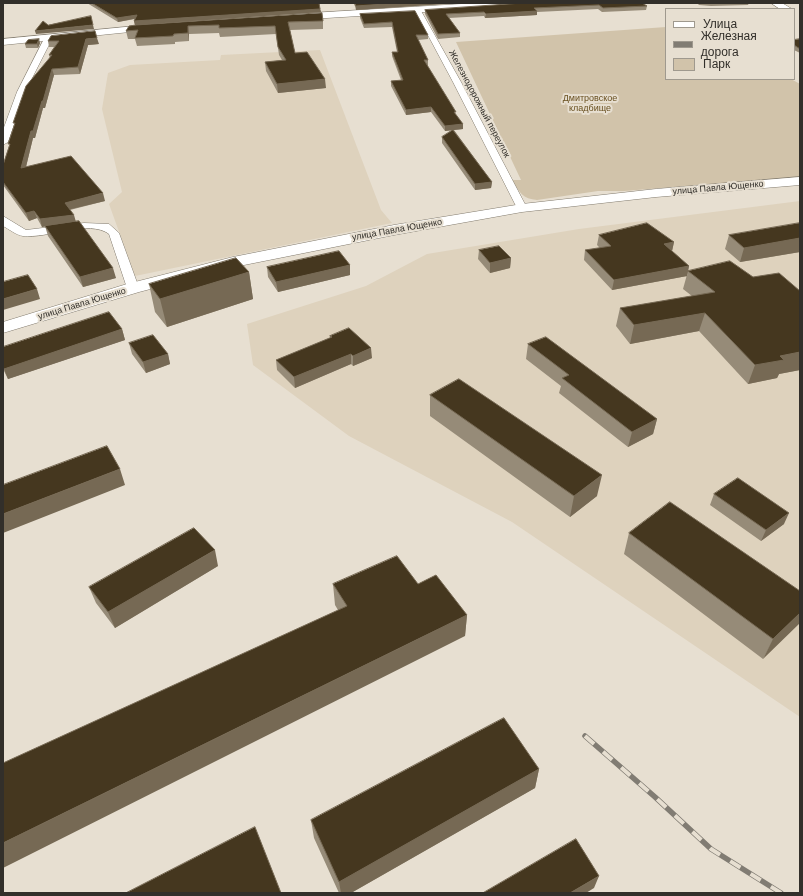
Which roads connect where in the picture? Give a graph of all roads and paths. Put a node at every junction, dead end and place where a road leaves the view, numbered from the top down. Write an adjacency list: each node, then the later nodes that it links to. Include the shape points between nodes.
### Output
1 (522, 3): 4 (street)
2 (775, 3): 3 (street)
3 (785, 8)
4 (417, 9): 5 (street); 11 (street, Железнодорожный переулок, via 458,82)
5 (287, 18)
6 (168, 26): 7 (street)
7 (49, 37): 8 (street); 9 (street, via 21,92)
8 (3, 42)
9 (3, 142)
10 (800, 181): 11 (street, улица Павла Ющенко)
11 (522, 208): 13 (street, улица Павла Ющенко, via 233,262)
12 (3, 219): 13 (street, via 24,233 105,226 114,233)
13 (134, 288): 14 (street, улица Павла Ющенко)
14 (3, 328)

